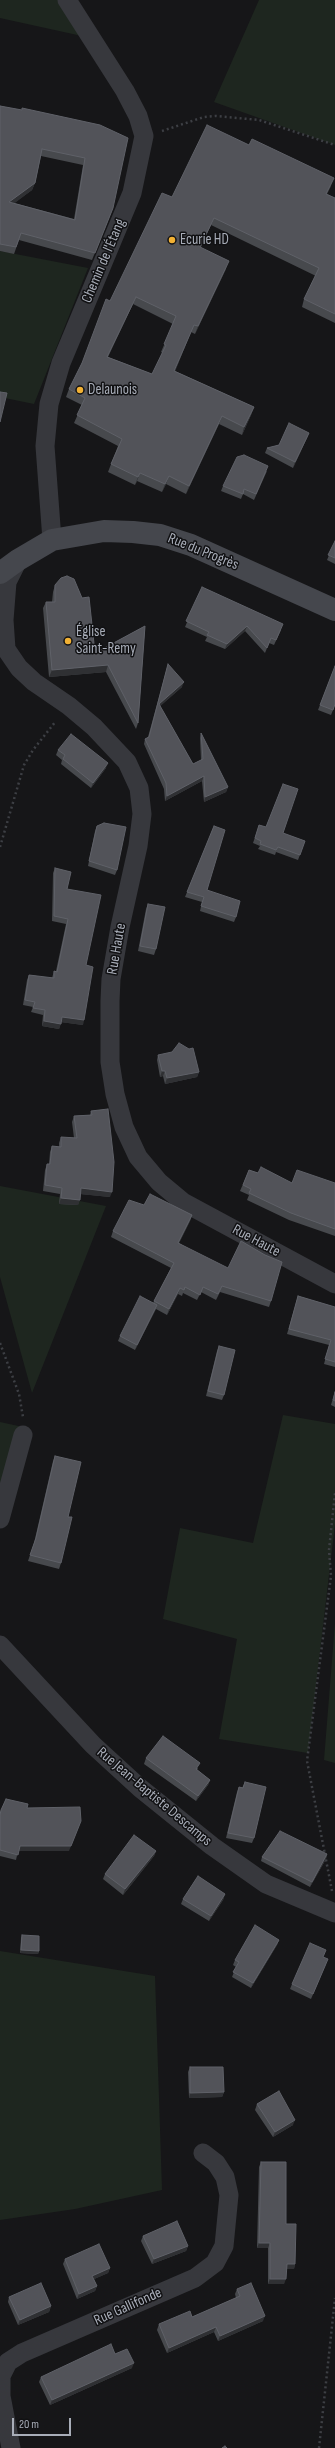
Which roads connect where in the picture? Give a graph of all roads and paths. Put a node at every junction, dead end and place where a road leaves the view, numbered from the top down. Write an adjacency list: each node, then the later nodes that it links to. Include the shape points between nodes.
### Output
1 (67, 1): 2 (street, Chemin de l'Étang, via 125,91 138,116)
2 (144, 136): 3 (path, via 204,117 216,116 259,120); 4 (street, Chemin de l'Étang, via 132,193 61,363 49,404 45,446)
3 (335, 146)
4 (52, 540): 5 (main road, Rue du Progrès); 7 (main road, Rue du Progrès, via 104,531 160,535 191,545)
5 (18, 560): 6 (main road, Rue du Progrès); 8 (street, Rue Haute, via 7,582)
6 (0, 573)
7 (335, 610)
8 (3, 650): 9 (street, Rue Haute, via 34,682)
9 (69, 706): 10 (path, via 49,728 24,766); 11 (street, Rue Haute, via 94,727 126,762 139,788 141,801 138,846 111,979 110,1062 124,1127 138,1157 159,1182 184,1202)
10 (0, 847)
11 (335, 1284)
12 (0, 1343): 13 (path, via 19,1394)
13 (23, 1435): 15 (street)
14 (335, 1493): 17 (path, via 328,1550 330,1576 307,1761)
15 (0, 1519)
16 (0, 1645): 17 (street, Rue Jean-Baptiste Descamps, via 93,1745 140,1788 212,1846 266,1884)
17 (334, 1906)
18 (204, 2153): 20 (street, Rue Gallifonde, via 216,2163 225,2177 229,2195 224,2246 215,2263 195,2278 22,2353 8,2362 1,2376 1,2396)
19 (335, 2298): 21 (path)
20 (11, 2448)
21 (319, 2448)

